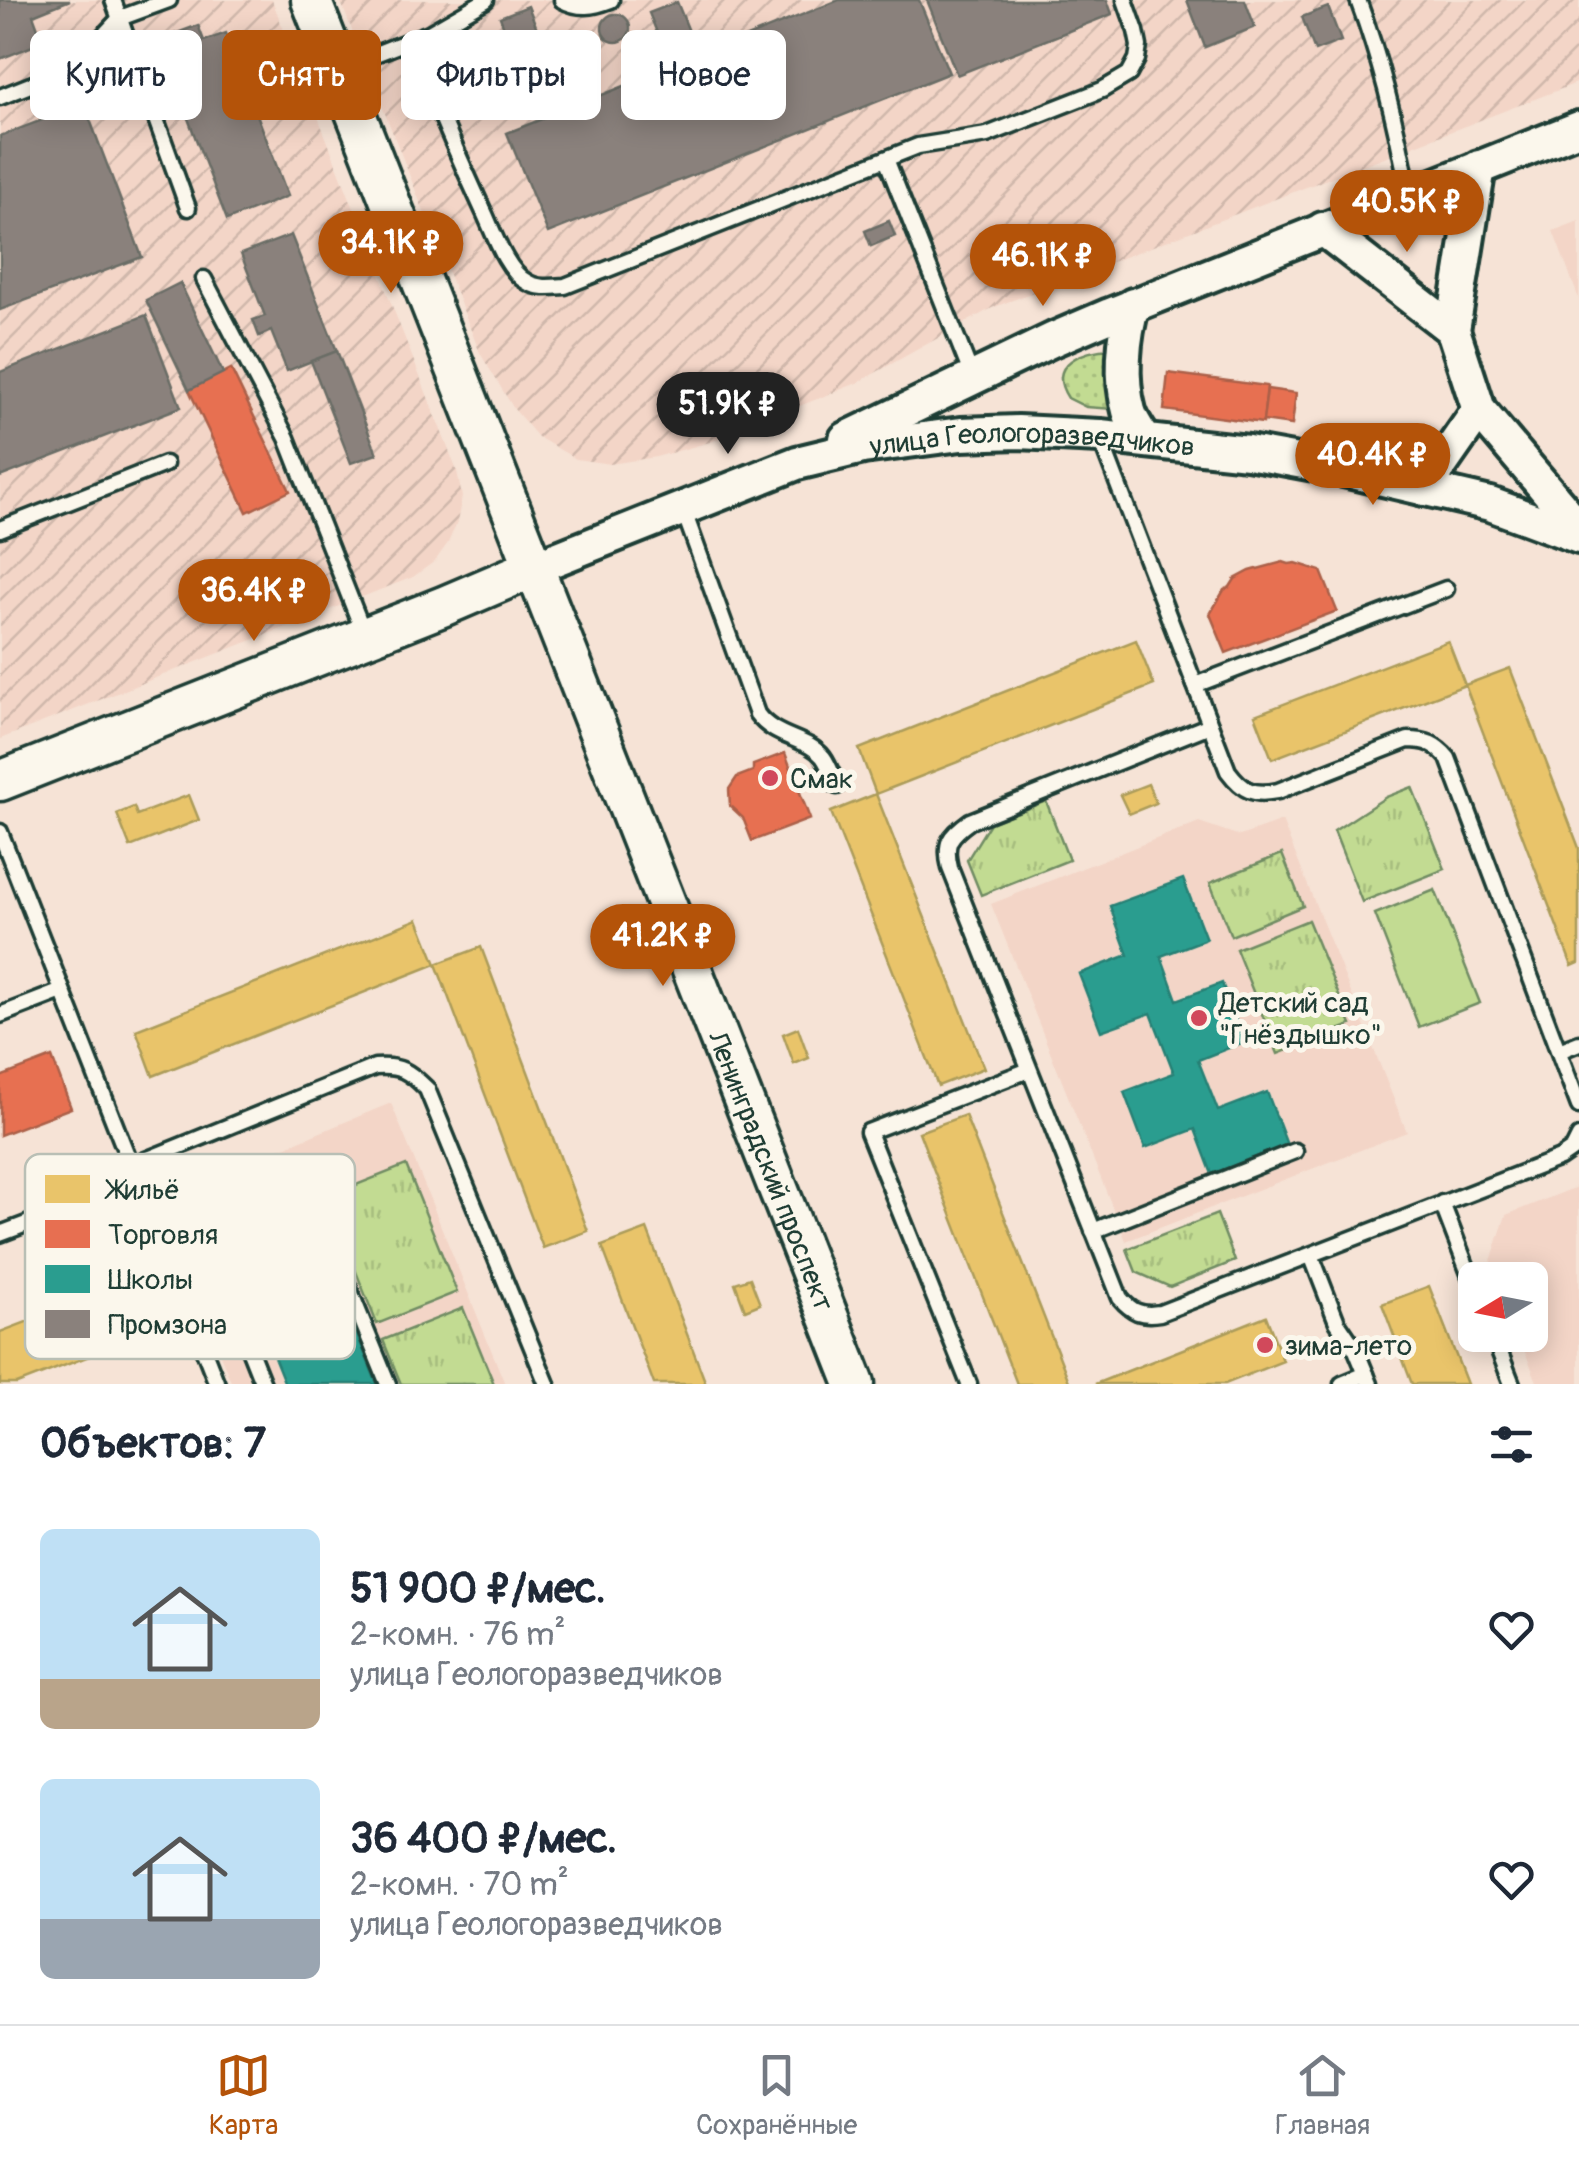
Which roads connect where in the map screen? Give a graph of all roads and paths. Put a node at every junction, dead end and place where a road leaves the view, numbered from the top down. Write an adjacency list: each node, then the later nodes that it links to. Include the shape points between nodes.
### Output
1 (114, 0): 9 (lane)
2 (169, 0): 9 (lane)
3 (310, 0): 10 (main road, Ленинградский проспект)
4 (486, 0): 11 (lane)
5 (562, 0): 6 (lane, via 584,7)
6 (611, 0)
7 (1124, 0): 16 (lane, via 1139,46 1119,82 1011,127)
8 (1358, 0): 18 (lane, via 1396,120)
9 (120, 18): 12 (lane, via 73,68); 19 (lane)
10 (322, 30)
11 (433, 30)
12 (0, 97)
13 (358, 120): 35 (main road, Ленинградский проспект)
14 (441, 120): 16 (lane, via 513,270 544,288 564,286)
15 (1579, 128): 17 (street)
16 (886, 159): 24 (lane)
17 (1479, 166): 18 (street); 23 (street)
18 (1409, 194): 20 (street)
19 (188, 208)
20 (1322, 229): 22 (street); 23 (street)
21 (204, 279): 37 (lane, via 288,438)
22 (1133, 306): 24 (street); 27 (street, via 1125,380 1128,410)
23 (1453, 330): 25 (street)
24 (973, 378): 28 (street)
25 (1479, 410): 30 (street); 32 (street)
26 (1100, 436): 27 (street, улица Геологоразведчиков); 28 (street, улица Геологоразведчиков, via 961,434 863,446); 38 (lane)
27 (1145, 440): 30 (street, улица Геологоразведчиков, via 1332,466)
28 (797, 463): 31 (street, улица Геологоразведчиков)
29 (165, 464): 33 (lane)
30 (1424, 488): 34 (street, улица Геологоразведчиков)
31 (683, 508): 35 (street, улица Геологоразведчиков); 41 (lane, via 756,714 772,730 816,750)
32 (1579, 528)
33 (0, 529)
34 (1579, 537)
35 (533, 568): 37 (main road, улица Геологоразведчиков); 69 (main road, Ленинградский проспект)
36 (1446, 589): 38 (lane)
37 (365, 637): 40 (main road, улица Геологоразведчиков)
38 (1195, 686): 39 (lane)
39 (1210, 725): 47 (lane, via 1228,772 1261,794 1408,740 1438,746); 48 (lane, via 953,833 946,851 950,868)
40 (4, 775)
41 (837, 786)
42 (0, 832): 43 (lane)
43 (3, 851): 44 (lane)
44 (62, 991): 45 (lane); 52 (lane)
45 (0, 1015)
46 (1579, 1043): 47 (lane)
47 (1559, 1051): 49 (lane)
48 (1029, 1070): 56 (lane); 70 (lane, via 868,1132)
49 (1579, 1106)
50 (1577, 1146): 54 (lane)
51 (1295, 1151): 56 (lane)
52 (125, 1154)
53 (160, 1154): 68 (lane, via 375,1068 412,1074 426,1089)
54 (1442, 1203): 58 (lane); 59 (lane)
55 (25, 1225): 57 (lane)
56 (1093, 1231): 58 (lane, via 1120,1298 1145,1315)
57 (0, 1234)
58 (1311, 1254): 64 (lane)
59 (1465, 1262)
60 (355, 1303): 67 (lane)
61 (1500, 1352): 72 (lane)
62 (208, 1359): 65 (lane)
63 (253, 1359): 66 (lane)
64 (1368, 1379): 71 (lane)
65 (218, 1384)
66 (263, 1384)
67 (388, 1384)
68 (547, 1384)
69 (855, 1384)
70 (969, 1384)
71 (1342, 1384)
72 (1512, 1384)

